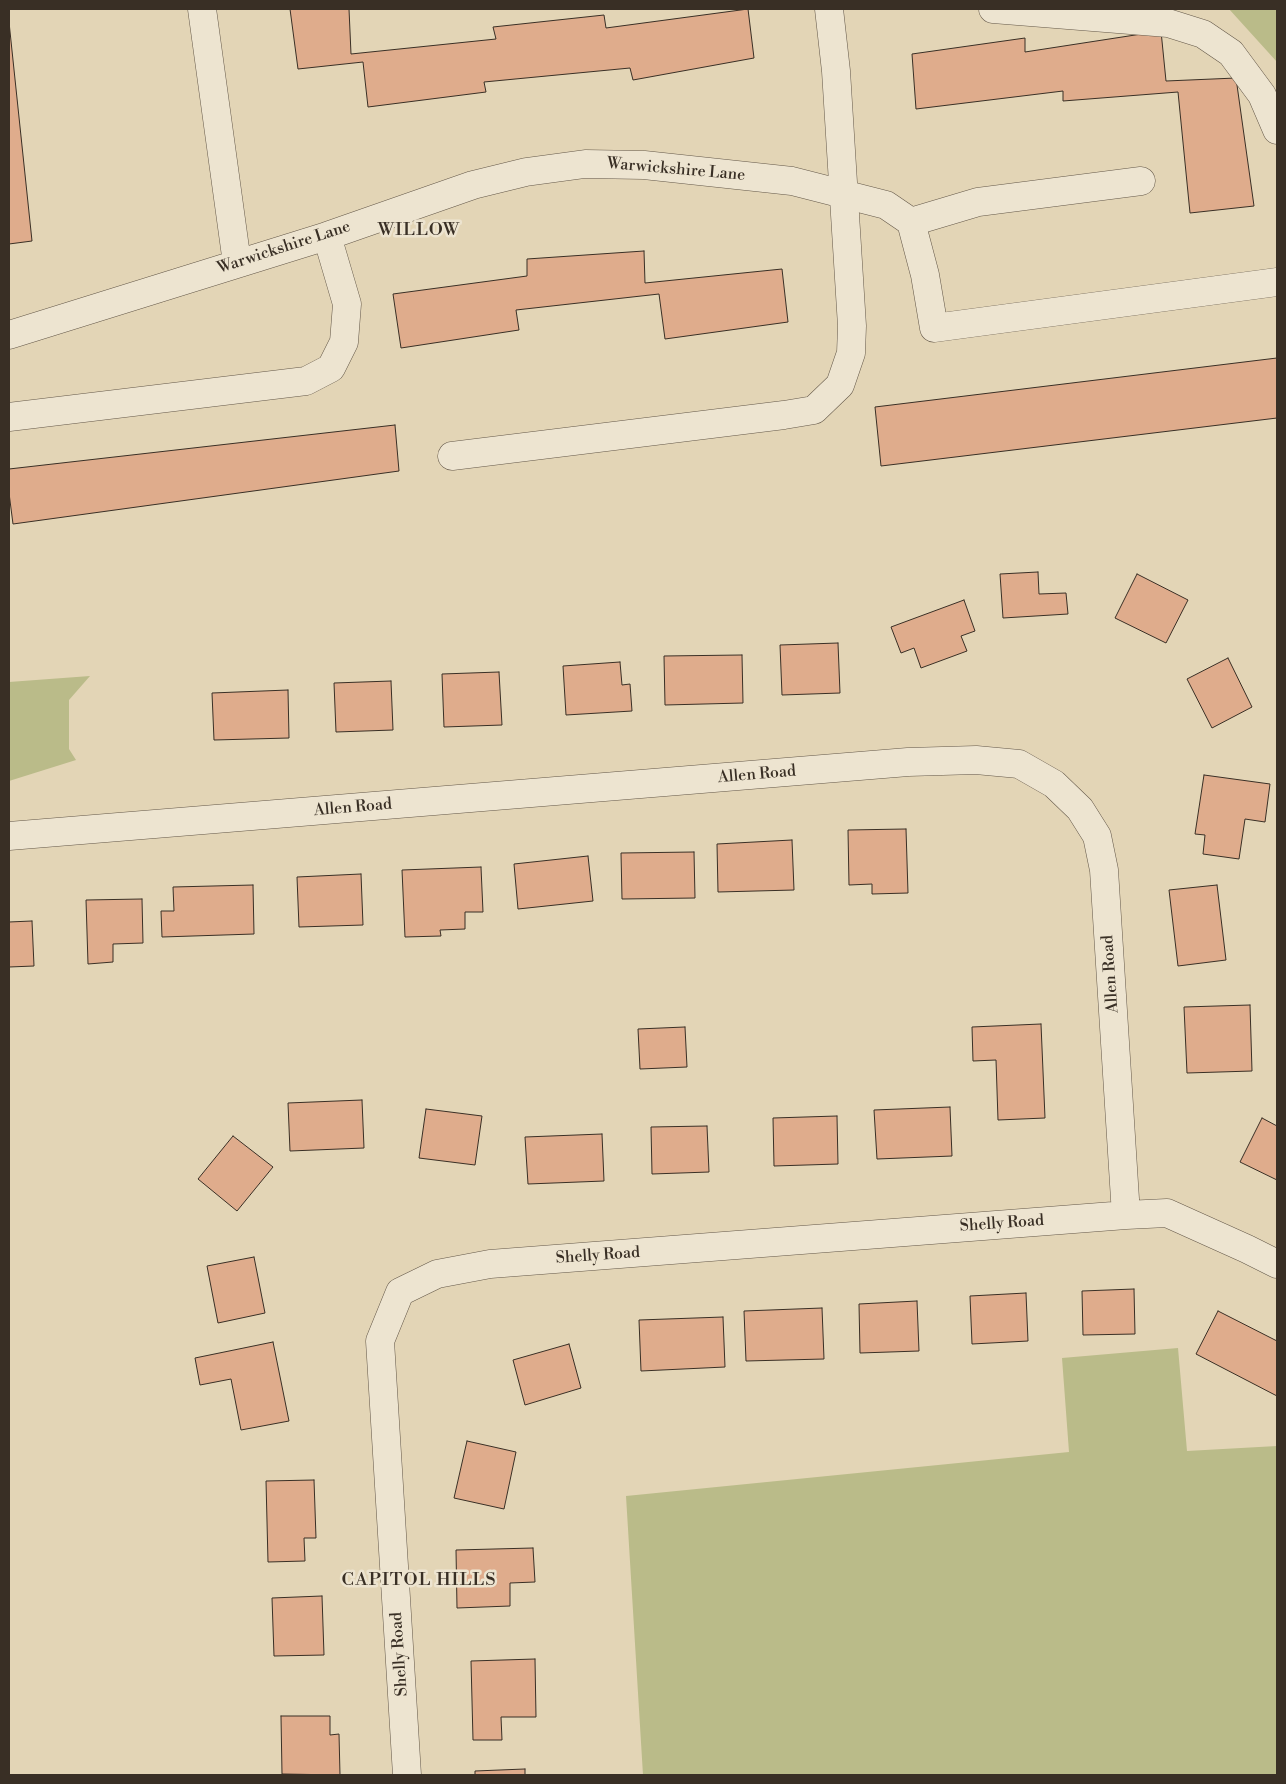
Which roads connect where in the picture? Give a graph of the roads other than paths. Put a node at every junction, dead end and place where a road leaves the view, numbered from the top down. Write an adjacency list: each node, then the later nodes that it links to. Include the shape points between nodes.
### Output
1 (202, 9): 9 (street)
2 (829, 9): 6 (street)
3 (993, 9): 4 (street, via 1168,23 1202,34 1231,54 1262,94)
4 (1277, 130)
5 (1141, 181): 7 (street, via 978,202)
6 (843, 193): 7 (street, Warwickshire Lane, via 886,205); 8 (street, Warwickshire Lane, via 792,181 644,165 585,164 526,172 472,185); 13 (street, via 851,352 840,386 814,410)
7 (911, 222): 10 (street, via 934,328)
8 (327, 236): 9 (street, Warwickshire Lane); 12 (street, via 347,304 344,342 331,368 306,381)
9 (236, 264): 11 (street, Warwickshire Lane)
10 (1277, 282)
11 (9, 335)
12 (9, 417)
13 (452, 456)
14 (9, 836): 15 (street, Allen Road, via 908,762 976,760 1019,764 1054,784 1080,809 1097,836 1104,870)
15 (1126, 1215): 16 (street, Shelly Road, via 1167,1214); 17 (street, Shelly Road, via 490,1264 437,1274 400,1292 380,1341)
16 (1277, 1264)
17 (407, 1775)

